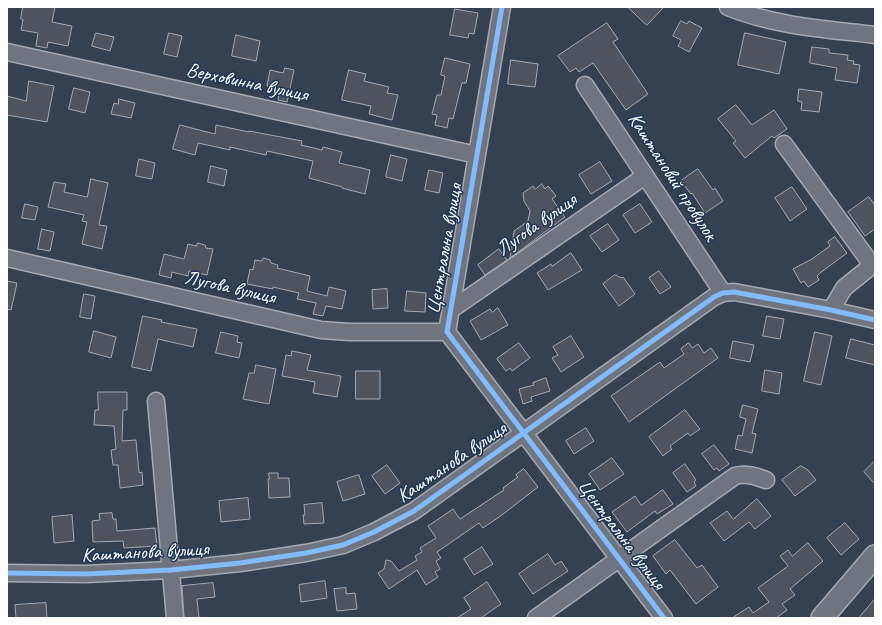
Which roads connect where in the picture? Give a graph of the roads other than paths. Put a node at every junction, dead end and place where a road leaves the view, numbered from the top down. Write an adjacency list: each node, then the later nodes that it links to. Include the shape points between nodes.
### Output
1 (502, 7): 7 (street, Центральна вулиця)
2 (728, 7): 3 (street, via 773,21)
3 (875, 35)
4 (7, 52): 7 (street, Верховинна вулиця)
5 (586, 84): 8 (street, Каштановий провулок)
6 (784, 144): 10 (street)
7 (477, 154): 12 (street, Центральна вулиця)
8 (645, 176): 11 (street, Каштановий провулок); 12 (street, Лугова вулиця)
9 (7, 258): 15 (street, Лугова вулиця, via 321,330)
10 (874, 264): 13 (street, via 844,288)
11 (723, 292): 13 (street); 17 (street, Каштанова вулиця)
12 (452, 309): 15 (street, Центральна вулиця)
13 (831, 310): 14 (street)
14 (875, 320)
15 (447, 332): 17 (street, Центральна вулиця)
16 (156, 401): 21 (street)
17 (524, 433): 20 (street, Центральна вулиця); 21 (street, Каштанова вулиця, via 414,511 343,545 240,563)
18 (766, 480): 20 (street, via 751,475 735,476)
19 (875, 556): 26 (main road)
20 (619, 558): 24 (street); 25 (street, Центральна вулиця)
21 (171, 570): 22 (street, Каштанова вулиця, via 86,574); 23 (street)
22 (7, 573)
23 (175, 618)
24 (536, 618)
25 (664, 618)
26 (822, 618)

